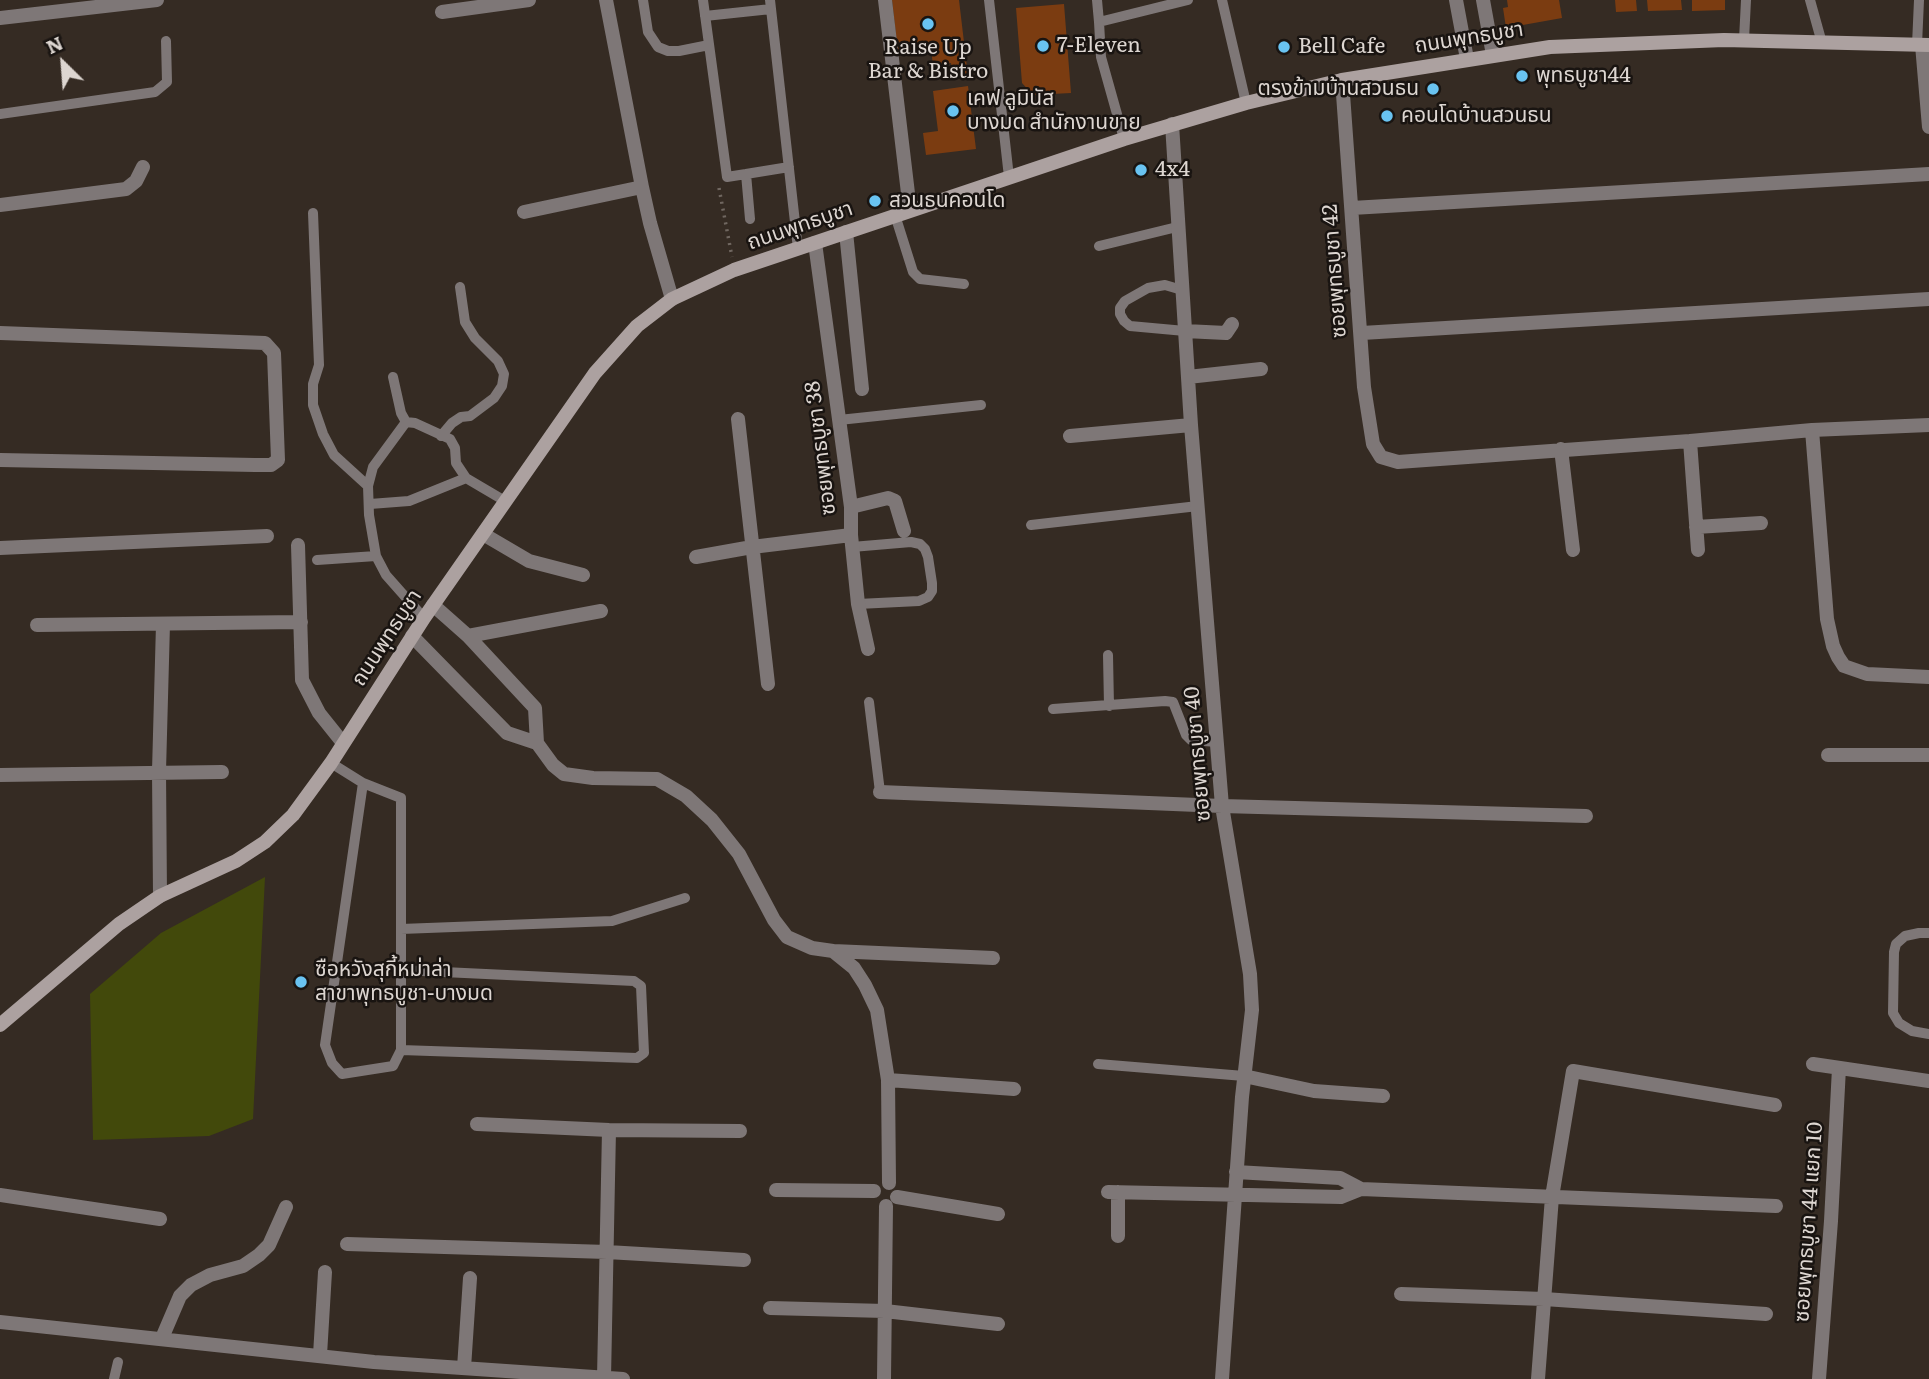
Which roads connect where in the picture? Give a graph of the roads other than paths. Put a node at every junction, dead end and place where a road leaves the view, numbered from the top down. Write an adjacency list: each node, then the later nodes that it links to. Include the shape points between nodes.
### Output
1 (157, 0): 19 (street)
2 (529, 0): 17 (street)
3 (606, 0): 39 (street)
4 (643, 0): 24 (lane, via 648,32 658,47 680,51)
5 (703, 0): 18 (lane)
6 (885, 0): 42 (street)
7 (989, 0): 38 (lane)
8 (1097, 0): 20 (lane)
9 (1188, 0): 20 (lane)
10 (1222, 0): 29 (lane)
11 (1456, 0): 27 (street)
12 (1483, 0): 26 (street)
13 (1746, 0): 21 (lane)
14 (1810, 0): 23 (lane)
15 (1919, 0): 25 (lane)
16 (771, 4): 18 (lane); 35 (lane)
17 (442, 12)
18 (705, 16): 24 (lane)
19 (0, 18)
20 (1099, 22): 33 (lane, via 1101,57)
21 (1744, 40): 23 (main road, ถนนพุทธบูชา); 26 (main road, ถนนพุทธบูชา, via 1550,47)
22 (166, 41): 30 (lane, via 167,82 155,92)
23 (1822, 43): 25 (main road, ถนนพุทธบูชา)
24 (709, 45): 36 (lane, via 727,177)
25 (1923, 45): 32 (street)
26 (1493, 55): 27 (main road, ถนนพุทธบูชา)
27 (1467, 59): 28 (main road, ถนนพุทธบูชา)
28 (1342, 80): 29 (main road, ถนนพุทธบูชา); 41 (street, ซอยพุทธบูชา 42)
29 (1246, 103): 31 (main road, ถนนพุทธบูชา)
30 (0, 114)
31 (1172, 124): 33 (main road, ถนนพุทธบูชา); 47 (street, ซอยพุทธบูชา 40)
32 (1929, 127)
33 (1124, 139): 38 (main road, ถนนพุทธบูชา)
34 (143, 167): 40 (street, via 126,189)
35 (789, 167): 36 (lane); 51 (lane)
36 (746, 174): 46 (lane)
37 (1929, 174): 41 (street)
38 (1009, 177): 42 (main road, ถนนพุทธบูชา)
39 (642, 187): 43 (street); 55 (street)
40 (0, 205)
41 (1352, 208): 60 (street, ซอยพุทธบูชา 42)
42 (910, 210): 45 (main road, ถนนพุทธบูชา)
43 (524, 212)
44 (313, 213): 78 (lane, via 319,365 313,405 334,455)
45 (895, 215): 48 (main road, ถนนพุทธบูชา); 52 (lane, via 913,272 920,279)
46 (750, 219)
47 (1177, 227): 50 (lane); 54 (street, ซอยพุทธบูชา 40)
48 (846, 232): 49 (main road, ถนนพุทธบูชา); 64 (street)
49 (815, 243): 51 (main road, ถนนพุทธบูชา); 67 (street, ซอยพุทธบูชา 38)
50 (1099, 246)
51 (798, 248): 55 (main road, ถนนพุทธบูชา, via 721,275)
52 (964, 284)
53 (460, 287): 72 (lane, via 465,322 498,360 504,374 494,398 470,416 452,422)
54 (1182, 290): 58 (street, ซอยพุทธบูชา 40); 58 (lane, via 1165,285 1148,288 1120,308 1130,326)
55 (673, 299): 79 (main road, ถนนพุทธบูชา, via 610,354)
56 (1929, 299): 60 (street)
57 (1232, 324): 58 (street, via 1226,333)
58 (1185, 331): 63 (street, ซอยพุทธบูชา 40)
59 (0, 333): 76 (street, via 265,343 274,353 278,460 255,465)
60 (1362, 333): 75 (street, ซอยพุทธบูชา 42, via 1364,387 1373,444 1381,457 1398,462)
61 (1261, 369): 63 (street)
62 (393, 377): 68 (lane)
63 (1188, 377): 69 (street, ซอยพุทธบูชา 40)
64 (862, 389)
65 (981, 405): 67 (lane)
66 (738, 419): 91 (street)
67 (839, 420): 82 (street, ซอยพุทธบูชา 38)
68 (406, 422): 72 (lane); 78 (lane, via 373,467)
69 (1191, 425): 73 (street); 81 (street, ซอยพุทธบูชา 40)
70 (1929, 425): 71 (street)
71 (1812, 430): 74 (street); 110 (street, via 1833,646 1844,667 1867,674)
72 (441, 436): 77 (lane, via 450,439 456,464)
73 (1070, 436)
74 (1690, 441): 75 (street); 85 (street)
75 (1561, 449): 93 (street)
76 (0, 460)
77 (466, 478): 79 (lane); 80 (lane, via 409,501)
78 (368, 486): 80 (lane)
79 (505, 501): 87 (main road, ถนนพุทธบูชา)
80 (370, 504): 95 (lane)
81 (1198, 506): 84 (lane); 117 (street, ซอยพุทธบูชา 40)
82 (851, 507): 86 (street, via 888,498 895,501); 89 (street, ซอยพุทธบูชา 38)
83 (1761, 523): 85 (street)
84 (1031, 524)
85 (1696, 527): 94 (street)
86 (904, 531)
87 (483, 534): 98 (street, via 529,561); 99 (main road, ถนนพุทธบูชา)
88 (267, 536): 92 (street)
89 (852, 541): 91 (street); 100 (street, ซอยพุทธบูชา 38); 100 (lane, via 920,544 928,557 932,583 929,597 919,601)
90 (299, 545): 103 (street)
91 (752, 547): 96 (street); 111 (street)
92 (0, 548)
93 (1573, 550)
94 (1698, 550)
95 (376, 556): 97 (lane); 102 (lane, via 386,575)
96 (696, 557)
97 (317, 560)
98 (583, 575)
99 (433, 604): 102 (main road, ถนนพุทธบูชา); 107 (street)
100 (858, 604): 108 (street, ซอยพุทธบูชา 38)
101 (601, 611): 107 (street)
102 (424, 618): 106 (main road, ถนนพุทธบูชา)
103 (301, 622): 104 (street); 115 (street, via 305,690)
104 (163, 624): 105 (street); 121 (street)
105 (37, 625)
106 (412, 635): 115 (main road, ถนนพุทธบูชา); 116 (street, via 507,733)
107 (468, 636): 116 (street, via 535,708)
108 (868, 649)
109 (1108, 655): 113 (lane)
110 (1929, 677)
111 (768, 684)
112 (869, 702): 125 (lane)
113 (1110, 706): 114 (lane); 117 (lane, via 1173,702 1191,740)
114 (1053, 709)
115 (343, 743): 120 (main road, ถนนพุทธบูชา)
116 (537, 743): 132 (street, via 564,774 657,779 685,796 739,854 787,937 811,948)
117 (1217, 743): 126 (street, ซอยพุทธบูชา 40)
118 (1828, 755): 119 (street)
119 (1929, 755)
120 (331, 763): 124 (lane); 128 (main road, ถนนพุทธบูชา, via 293,815 265,842 236,861)
121 (159, 771): 122 (street); 123 (street); 128 (street)
122 (222, 772)
123 (0, 775)
124 (363, 783): 130 (lane, via 401,798); 137 (lane, via 325,1045 342,1074 393,1066)
125 (880, 792): 126 (street)
126 (1222, 806): 127 (street); 141 (street, ซอยพุทธบูชา 40, via 1250,974 1252,1010)
127 (1586, 816)
128 (160, 896): 135 (main road, ถนนพุทธบูชา, via 119,923)
129 (685, 898): 130 (lane, via 612,922)
130 (401, 929): 134 (lane)
131 (1929, 933): 136 (lane, via 1905,936 1896,944 1893,1013 1912,1031)
132 (833, 951): 133 (street); 142 (street, via 854,968 877,1010)
133 (993, 958)
134 (401, 970): 137 (lane); 137 (lane, via 635,981 641,986 644,1053 637,1058)
135 (0, 1025)
136 (1929, 1034)
137 (401, 1050)
138 (1098, 1063): 141 (lane)
139 (1812, 1064): 140 (street)
140 (1839, 1068): 143 (street); 186 (street, ซอยพุทธบูชา 44 แยก 10)
141 (1244, 1076): 145 (street, via 1314,1091); 150 (street, ซอยพุทธบูชา 40)
142 (888, 1080): 144 (street); 151 (street)
143 (1929, 1080)
144 (1014, 1088)
145 (1382, 1096)
146 (1775, 1105): 157 (street, via 1573,1071)
147 (477, 1124): 148 (street)
148 (609, 1130): 149 (street); 165 (street)
149 (740, 1131)
150 (1236, 1172): 152 (street, via 1340,1178); 155 (street, ซอยพุทธบูชา 40)
151 (889, 1183): 154 (street); 158 (street, via 897,1190)
152 (1361, 1189): 155 (street, via 1341,1197); 157 (street)
153 (776, 1190): 154 (street)
154 (874, 1191): 158 (street, via 877,1201)
155 (1235, 1194): 163 (street, via 1113,1192); 184 (street, ซอยพุทธบูชา 40)
156 (0, 1195): 162 (street)
157 (1552, 1197): 159 (street); 170 (street)
158 (891, 1201): 161 (street); 172 (street)
159 (1776, 1206)
160 (286, 1207): 176 (street, via 269,1245 259,1255 243,1266 210,1275 180,1296)
161 (998, 1214)
162 (160, 1219)
163 (1118, 1236)
164 (347, 1244): 165 (street)
165 (607, 1252): 166 (street); 180 (street)
166 (744, 1261)
167 (325, 1272): 177 (street)
168 (470, 1278): 179 (street)
169 (1401, 1294): 170 (street)
170 (1544, 1299): 173 (street); 185 (street)
171 (771, 1308): 172 (street)
172 (885, 1311): 175 (street); 183 (street)
173 (1766, 1314)
174 (0, 1322): 176 (street)
175 (998, 1324)
176 (162, 1338): 177 (street)
177 (320, 1355): 179 (street)
178 (118, 1362): 181 (lane)
179 (464, 1368): 180 (street)
180 (604, 1378): 182 (street)
181 (114, 1379)
182 (623, 1379)
183 (884, 1379)
184 (1222, 1379)
185 (1538, 1379)
186 (1819, 1379)

